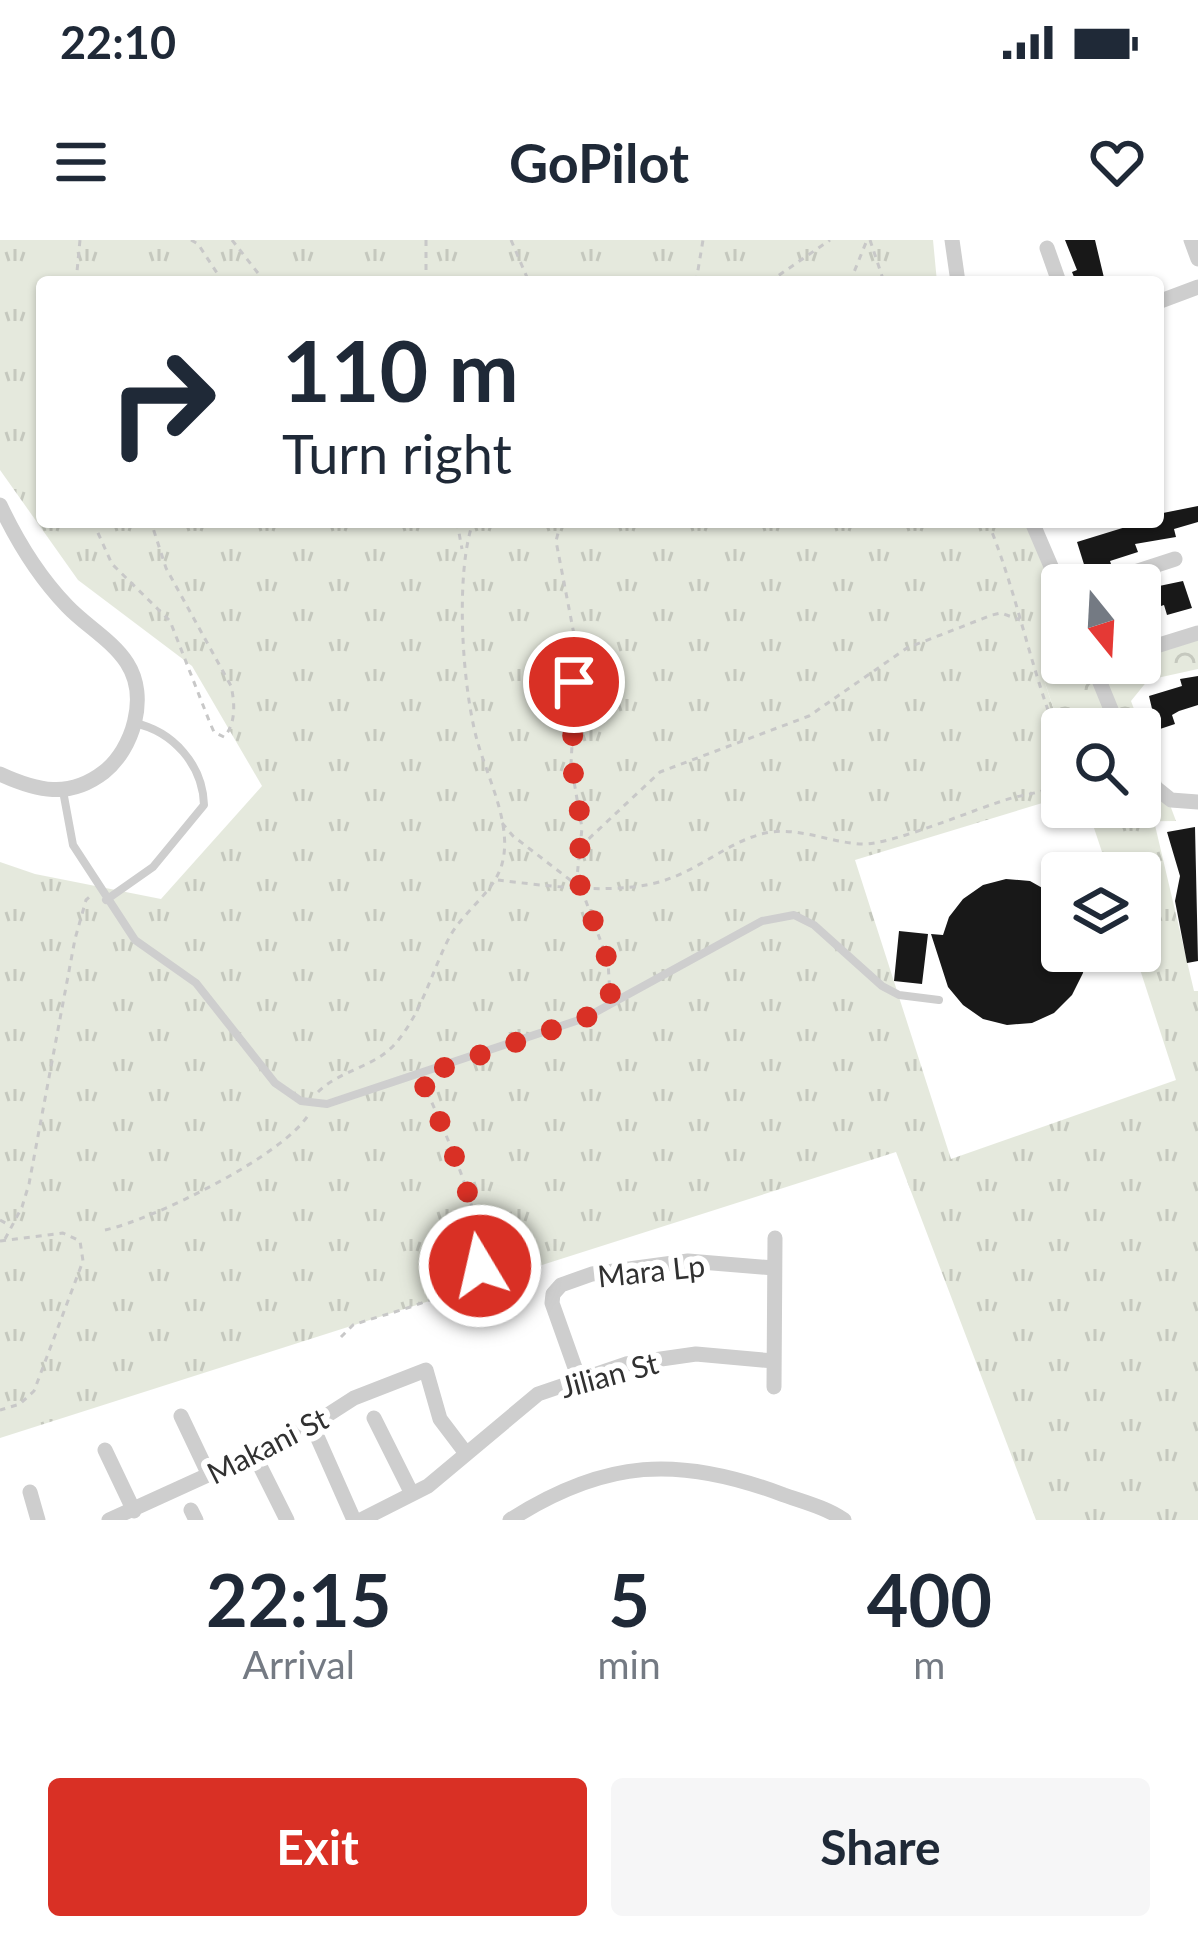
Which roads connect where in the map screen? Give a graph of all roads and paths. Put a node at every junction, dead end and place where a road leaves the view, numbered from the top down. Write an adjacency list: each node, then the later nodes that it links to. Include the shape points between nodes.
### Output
1 (80, 240): 13 (path)
2 (191, 240): 14 (path)
3 (232, 240): 15 (path)
4 (426, 240): 16 (path)
5 (512, 240): 17 (path)
6 (703, 240): 18 (path)
7 (830, 240): 19 (path)
8 (868, 240): 20 (path); 21 (path)
9 (952, 240): 22 (street)
10 (1191, 240): 12 (street)
11 (1047, 248): 23 (street)
12 (1198, 259)
13 (77, 276)
14 (220, 276)
15 (260, 276)
16 (425, 276)
17 (527, 276)
18 (697, 276)
19 (778, 276)
20 (853, 276)
21 (882, 276)
22 (957, 276)
23 (1057, 276)
24 (1198, 287): 25 (street)
25 (1164, 300)
26 (0, 505): 42 (street, via 44,578 130,667)
27 (96, 528): 28 (path, via 112,564 170,621 210,723 224,736 235,702 231,686 166,568)
28 (153, 528)
29 (458, 528): 34 (path)
30 (471, 528): 34 (path)
31 (559, 528): 49 (path, via 577,650 572,764)
32 (990, 528): 38 (path)
33 (1035, 528): 36 (street)
34 (463, 552): 48 (path, via 470,707)
35 (1175, 559): 37 (street)
36 (1050, 564)
37 (1160, 564)
38 (1020, 620): 41 (path); 49 (path, via 992,615 907,648 809,716 675,764 647,780)
39 (1198, 633): 40 (street)
40 (1161, 644)
41 (1046, 708)
42 (134, 723): 44 (street, via 117,761); 53 (lane, via 176,741 204,805 153,867)
43 (0, 774): 44 (street, via 34,789)
44 (63, 790): 52 (lane, via 74,845)
45 (1041, 792): 51 (path, via 872,844 778,831 661,882)
46 (1161, 792): 47 (street)
47 (1198, 802)
48 (501, 822): 50 (path, via 505,853); 51 (path)
49 (580, 847): 51 (path)
50 (496, 880): 51 (path); 57 (path, via 449,937 392,1047 338,1076)
51 (579, 887): 55 (path, via 608,961)
52 (99, 889): 53 (lane); 59 (path, via 86,900 75,939 29,1184)
53 (106, 900): 57 (lane, via 135,940 196,983 275,1083)
54 (939, 1000): 55 (lane, via 882,986 794,915 762,921)
55 (611, 1004): 56 (lane)
56 (420, 1076): 57 (lane); 64 (path, via 471,1210 480,1266 452,1290 353,1325)
57 (313, 1102): 60 (path, via 294,1134 265,1154 151,1215)
58 (0, 1220): 59 (path)
59 (10, 1226): 62 (path)
60 (105, 1230)
61 (775, 1238): 63 (street)
62 (3, 1240): 68 (path, via 63,1232 80,1241 83,1261 34,1391)
63 (774, 1268): 65 (street); 66 (street, Mara Lp, via 688,1261 562,1283 552,1302)
64 (341, 1337)
65 (774, 1361): 66 (street, Jilian St, via 696,1354); 67 (street)
66 (579, 1379): 73 (street, Jilian St, via 538,1394)
67 (774, 1387)
68 (0, 1410)
69 (182, 1416): 75 (street)
70 (374, 1418): 77 (street)
71 (312, 1425): 73 (street, Makani St, via 425,1370 440,1419); 74 (street, Makani St); 82 (street)
72 (104, 1450): 78 (street)
73 (465, 1452): 77 (street, Jilian St)
74 (254, 1454): 75 (street, Makani St); 81 (street)
75 (208, 1475): 78 (street, Makani St)
76 (30, 1492): 79 (street)
77 (412, 1494): 82 (street, Jilian St)
78 (134, 1511): 80 (street, Makani St)
79 (38, 1520)
80 (109, 1520)
81 (286, 1520)
82 (358, 1520)
83 (510, 1520): 84 (street, via 591,1478 659,1466 734,1475)
84 (844, 1520)

